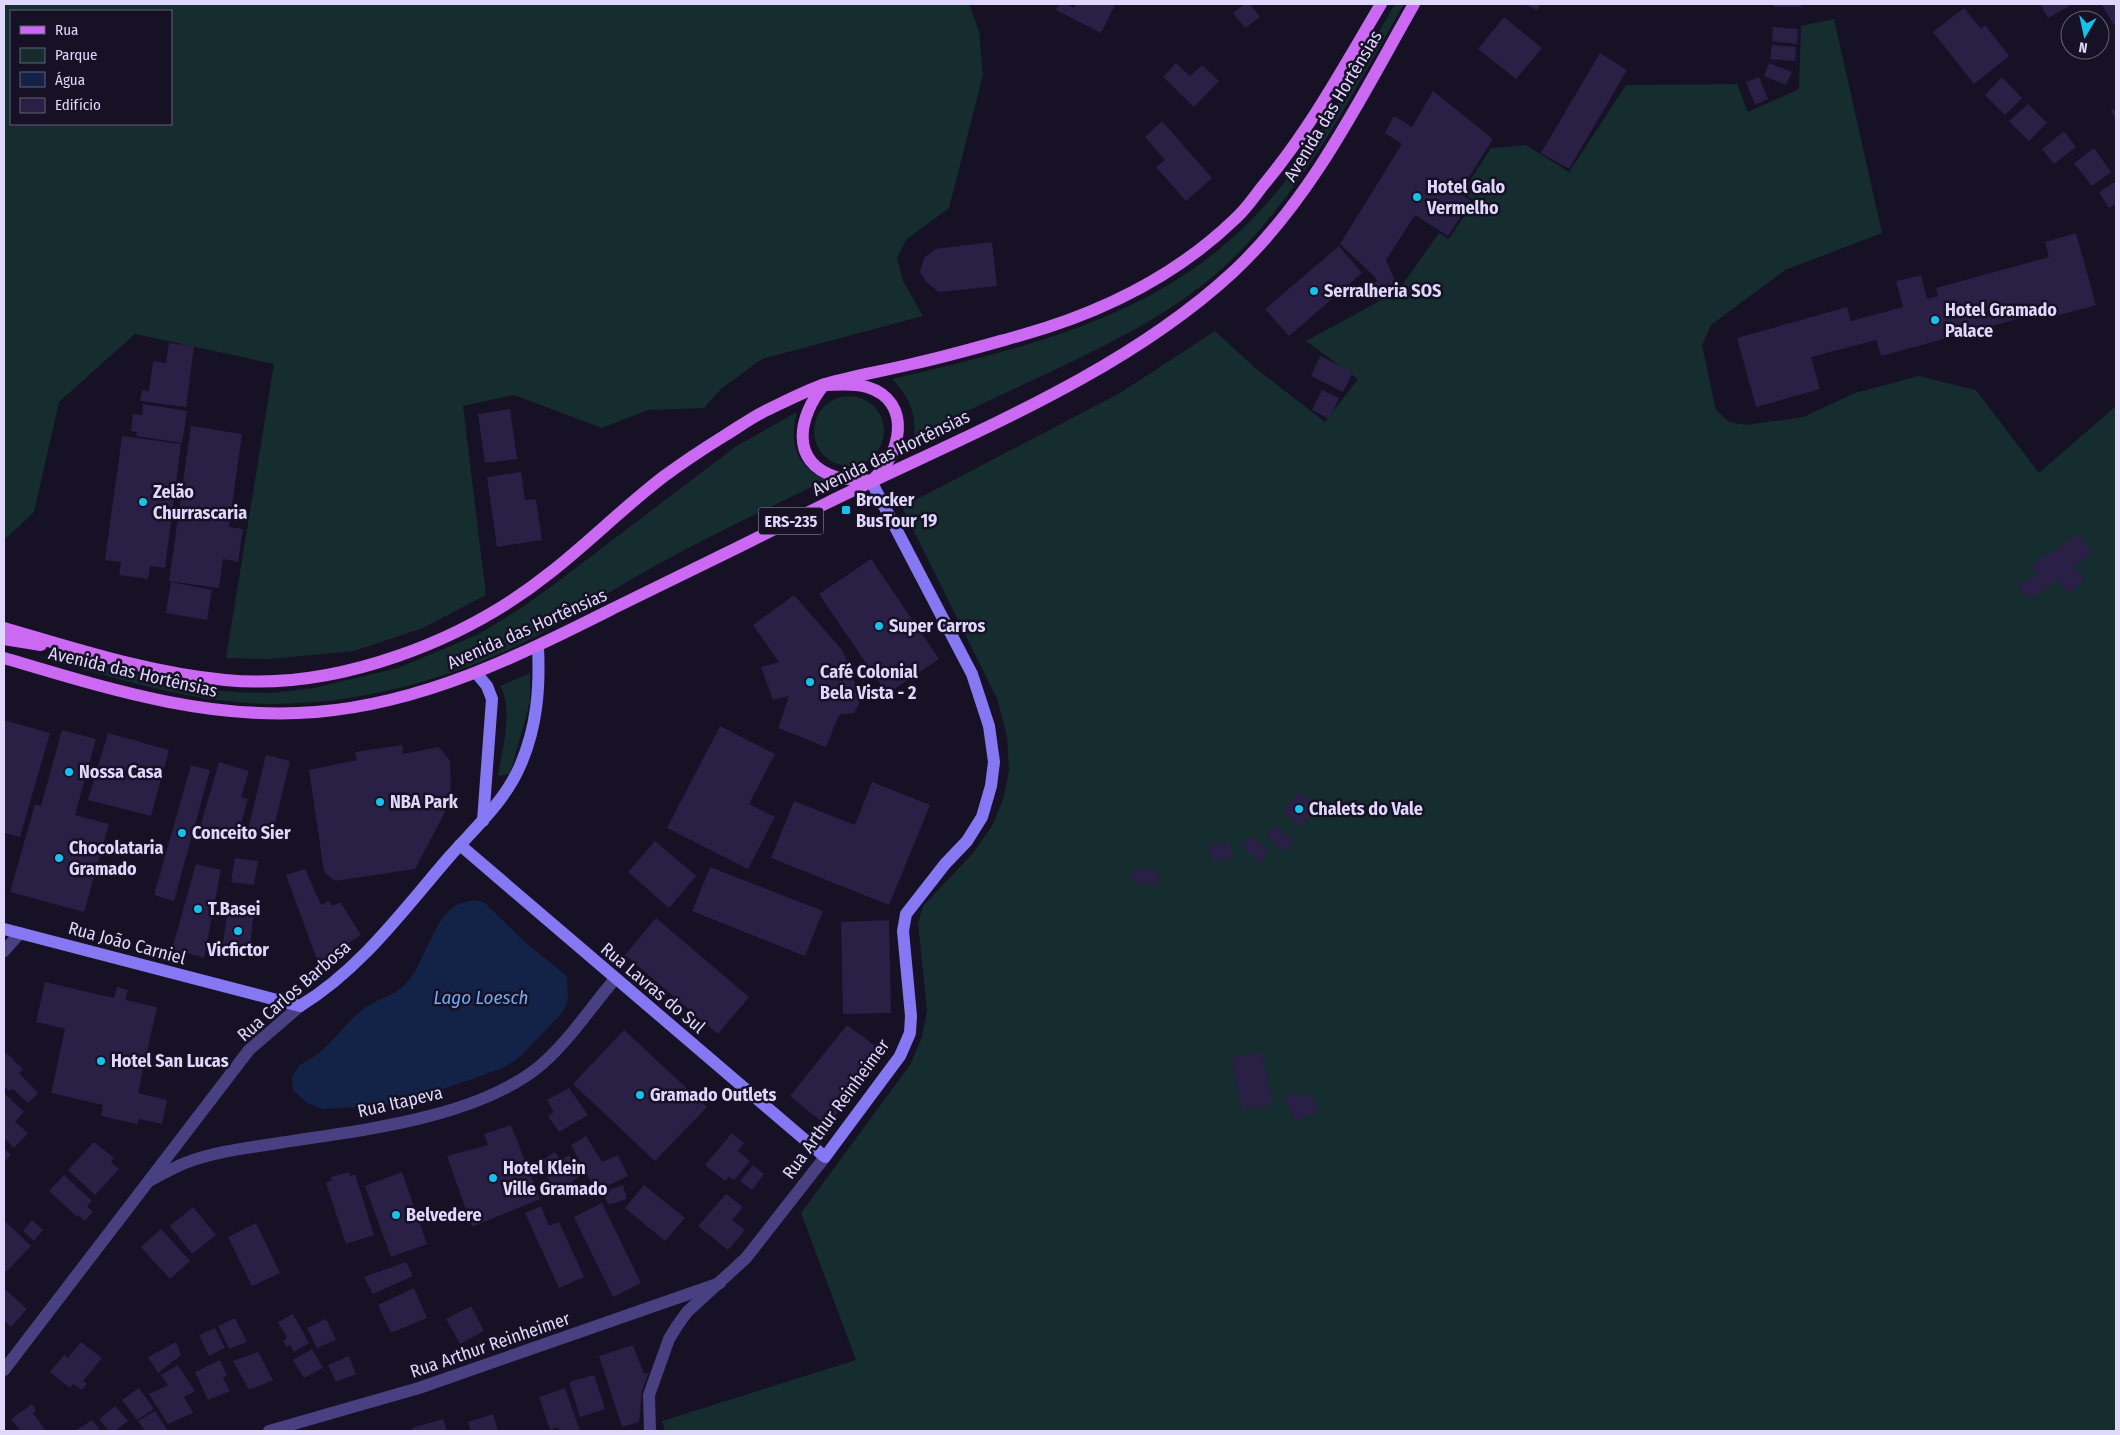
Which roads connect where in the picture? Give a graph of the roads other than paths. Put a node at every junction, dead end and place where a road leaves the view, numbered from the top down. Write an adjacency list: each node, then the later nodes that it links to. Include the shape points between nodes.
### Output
1 (1381, 4): 3 (main road, Avenida das Hortênsias, via 1305,133 1238,217 1207,244 1127,295 1092,310 1027,333)
2 (1414, 4): 4 (main road, Avenida das Hortênsias / ERS-235, via 1306,187 1269,234 1232,273 1162,328 1121,355 985,428)
3 (824, 385): 4 (main road, via 811,400 805,417 804,450 812,464 823,471 837,477); 4 (main road, via 867,387 881,394 893,408 899,430 897,443 882,473); 8 (main road, Avenida das Hortênsias, via 760,413 704,449 662,478 549,574 511,601 418,648 320,676 229,680 188,675)
4 (871, 481): 7 (main road, Avenida das Hortênsias / ERS-235); 18 (street, Rua Arthur Reinheimer, via 972,674 989,726 994,762 982,817 967,841 906,914 903,931 910,1033 900,1056)
5 (4, 628): 8 (main road, Avenida das Hortênsias)
6 (4, 639): 8 (main road)
7 (538, 647): 10 (main road, Avenida das Hortênsias / ERS-235); 11 (street, Rua Carlos Barbosa, via 540,687 529,743 520,768)
8 (73, 648)
9 (4, 658): 10 (main road, Avenida das Hortênsias / ERS-235, via 177,704 225,712 274,714 319,712 373,704)
10 (477, 674): 11 (street, via 492,699)
11 (483, 821): 12 (street, Rua Carlos Barbosa)
12 (460, 845): 16 (street, Rua Lavras do Sul); 17 (street, Rua Carlos Barbosa, via 350,970)
13 (4, 929): 14 (street, Rua João Carniel)
14 (20, 933): 15 (street); 17 (street, Rua João Carniel)
15 (4, 951)
16 (615, 979): 18 (street, Rua Lavras do Sul); 19 (street, Rua Itapeva, via 540,1066 483,1097 427,1118 226,1151 185,1163)
17 (300, 1006): 19 (street, Rua Carlos Barbosa, via 249,1050)
18 (825, 1156): 20 (street, Rua Arthur Reinheimer, via 746,1258)
19 (151, 1180): 21 (street, Rua Carlos Barbosa)
20 (720, 1283): 22 (street, Rua Arthur Reinheimer, via 419,1388); 23 (street, Rua Arthur Reinheimer, via 687,1312 669,1339 648,1395)
21 (4, 1370)
22 (269, 1431)
23 (650, 1431)

